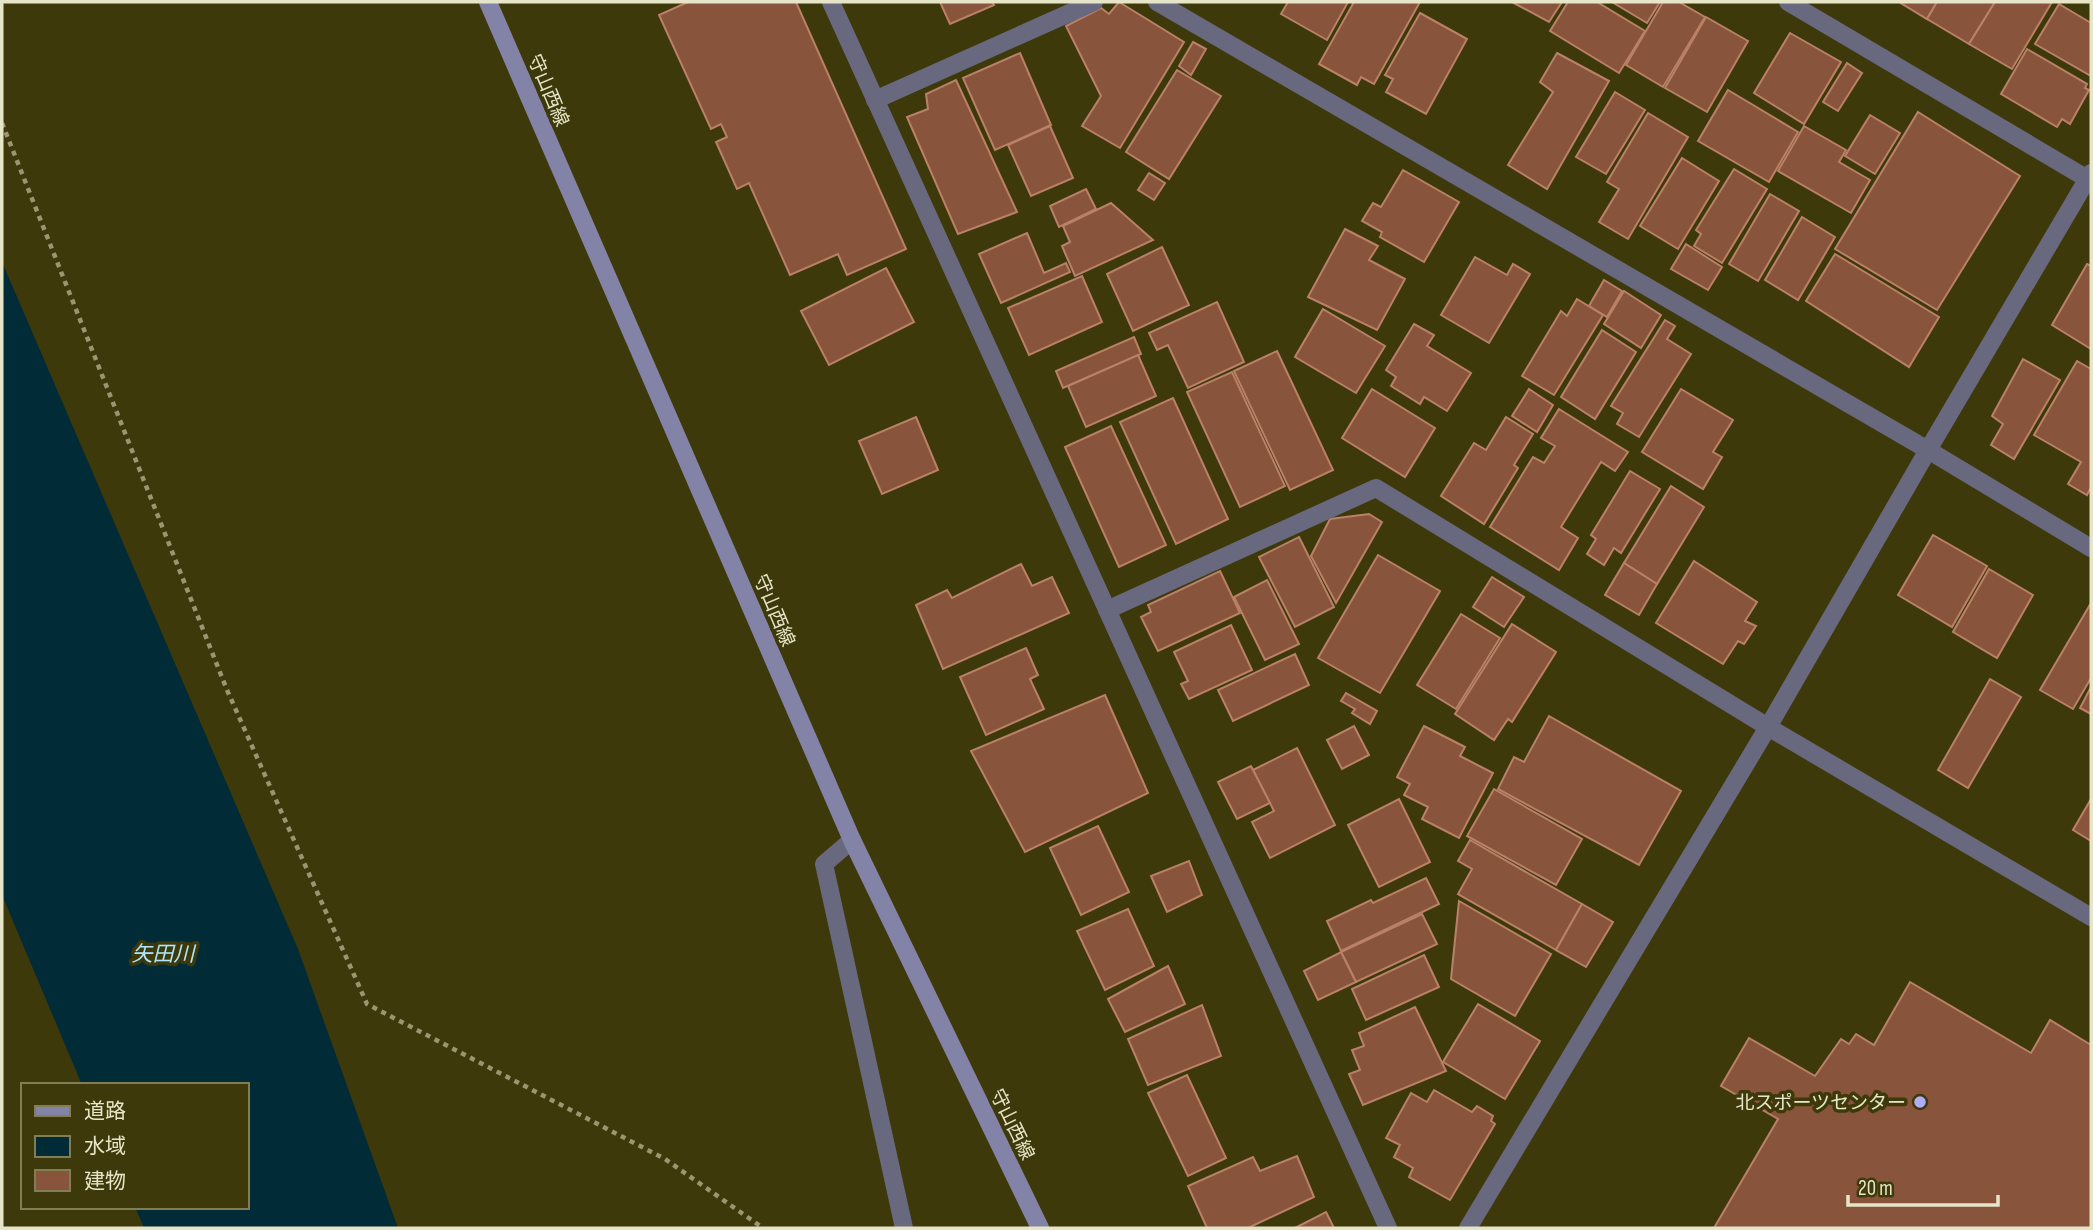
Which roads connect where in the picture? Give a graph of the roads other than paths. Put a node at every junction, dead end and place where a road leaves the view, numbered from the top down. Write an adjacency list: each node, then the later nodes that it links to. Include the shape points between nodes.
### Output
1 (488, 2): 12 (main road, 守山西線)
2 (831, 2): 6 (street)
3 (1094, 2): 6 (street)
4 (1157, 2): 8 (street)
5 (1788, 2): 7 (street)
6 (874, 100): 10 (street)
7 (2090, 178): 8 (street)
8 (1928, 450): 9 (street); 11 (street)
9 (2091, 548)
10 (1107, 610): 11 (street, via 1376,488); 16 (street)
11 (1768, 727): 13 (street); 17 (street)
12 (852, 840): 14 (street, via 824,864); 15 (main road, 守山西線)
13 (2091, 916)
14 (904, 1228)
15 (1040, 1228)
16 (1388, 1228)
17 (1468, 1228)

